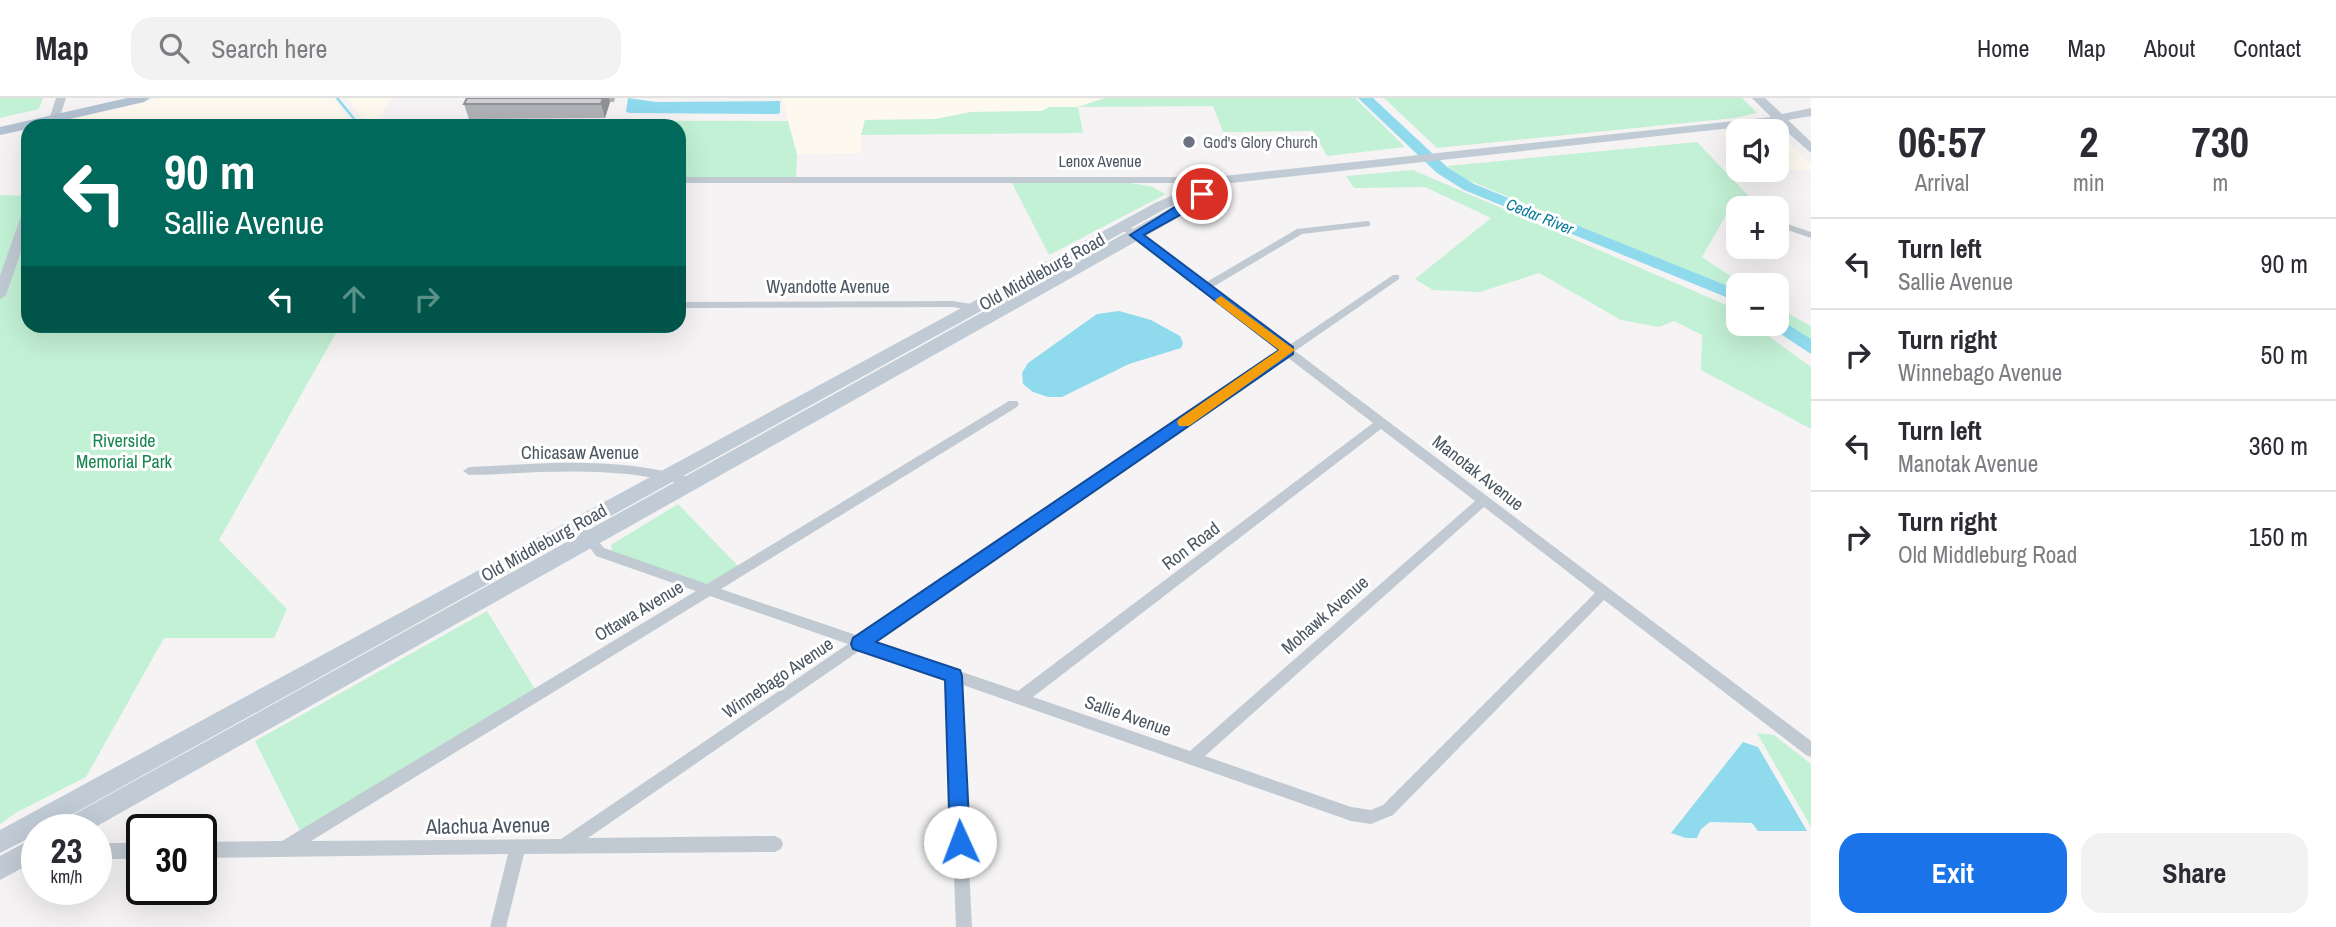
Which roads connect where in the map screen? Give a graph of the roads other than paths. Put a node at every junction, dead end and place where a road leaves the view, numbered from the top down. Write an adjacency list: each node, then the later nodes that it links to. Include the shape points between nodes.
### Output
1 (111, 98): 5 (main road)
2 (144, 98): 5 (main road)
3 (1758, 98): 9 (main road)
4 (1811, 112): 9 (main road, Lenox Avenue)
5 (56, 113): 7 (main road); 8 (main road)
6 (21, 119): 10 (main road)
7 (22, 119)
8 (37, 119)
9 (1779, 119)
10 (0, 123)
11 (21, 124): 14 (main road)
12 (1726, 125): 17 (main road, Lenox Avenue)
13 (1789, 128): 15 (main road)
14 (0, 131)
15 (1811, 149)
16 (686, 180): 17 (street, Lenox Avenue)
17 (1220, 180): 20 (main road, Old Middleburg Road, via 1185,208)
18 (1367, 224): 24 (street, via 1300,231)
19 (1789, 227): 22 (street)
20 (1130, 230): 24 (street, Manotak Avenue); 27 (main road, Old Middleburg Road); 28 (main road, Old Middleburg Road)
21 (21, 234): 25 (street)
22 (1811, 234)
23 (1396, 277): 29 (street, Winnebago Avenue)
24 (1205, 288): 29 (street, Manotak Avenue)
25 (0, 295)
26 (686, 305): 27 (street, Wyandotte Avenue, via 953,304)
27 (977, 308): 28 (main road); 30 (main road, Old Middleburg Road)
28 (998, 312): 30 (main road, Old Middleburg Road)
29 (1289, 350): 32 (street, Manotak Avenue); 40 (street, Winnebago Avenue)
30 (862, 379): 34 (main road, Old Middleburg Road); 35 (main road, Old Middleburg Road)
31 (1013, 404): 38 (street, Ottawa Avenue)
32 (1382, 422): 36 (street, Manotak Avenue); 43 (street, Ron Road)
33 (469, 471): 34 (street, Chicasaw Avenue, via 636,468)
34 (670, 474): 35 (street, Chicasaw Avenue); 37 (main road, Old Middleburg Road)
35 (690, 482): 37 (main road, Old Middleburg Road)
36 (1484, 500): 39 (street, Manotak Avenue); 45 (street, Mohawk Avenue)
37 (584, 532): 38 (street, Sallie Avenue, via 600,552); 41 (main road, Old Middleburg Road)
38 (709, 592): 40 (street, Sallie Avenue); 53 (street, Ottawa Avenue)
39 (1604, 592): 44 (street, Manotak Avenue); 45 (street, Sallie Avenue, via 1388,810 1371,817)
40 (860, 644): 42 (street, Sallie Avenue); 52 (street, Winnebago Avenue)
41 (324, 675): 46 (main road, Old Middleburg Road); 47 (main road, Old Middleburg Road)
42 (953, 676): 43 (street, Sallie Avenue); 58 (street)
43 (1020, 698): 45 (street, Sallie Avenue)
44 (1811, 750)
45 (1192, 758)
46 (76, 814)
47 (94, 814)
48 (21, 839): 49 (main road, Old Middleburg Road)
49 (0, 842)
50 (775, 844): 52 (street, Alachua Avenue)
51 (518, 847): 52 (street, Alachua Avenue); 53 (street, Alachua Avenue); 57 (street)
52 (562, 847)
53 (284, 849): 55 (street, Alachua Avenue)
54 (21, 850): 56 (main road, Old Middleburg Road)
55 (217, 850)
56 (0, 870)
57 (498, 927)
58 (964, 927)

